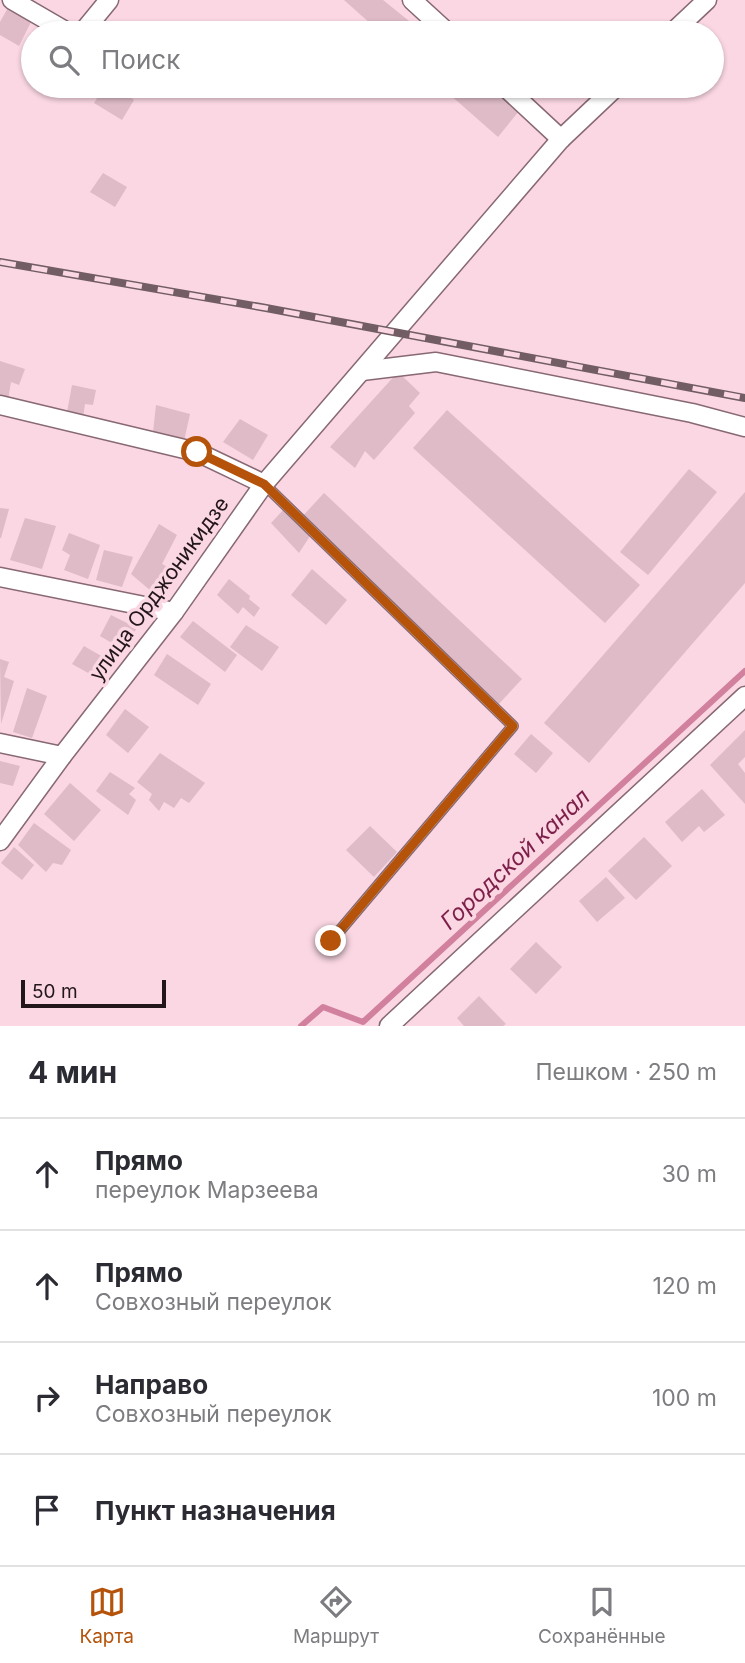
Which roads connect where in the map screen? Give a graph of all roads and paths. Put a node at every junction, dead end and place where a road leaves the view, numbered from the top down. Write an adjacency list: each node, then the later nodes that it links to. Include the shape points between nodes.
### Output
1 (12, 0): 5 (street)
2 (110, 0): 6 (street)
3 (708, 0): 8 (street)
4 (424, 3): 7 (street)
5 (48, 21)
6 (92, 21)
7 (439, 21)
8 (686, 21)
9 (517, 98): 11 (street)
10 (604, 98): 11 (street, улица Орджоникидзе)
11 (561, 139): 12 (street, улица Орджоникидзе)
12 (362, 371): 14 (street, via 436,362); 15 (street, улица Орджоникидзе)
13 (0, 405): 15 (street, via 197,452)
14 (745, 427)
15 (264, 484): 17 (street, улица Орджоникидзе); 22 (lane, via 513,726)
16 (0, 578): 17 (street)
17 (174, 612): 20 (street, улица Орджоникидзе)
18 (745, 696): 23 (street)
19 (0, 743): 20 (street)
20 (62, 756): 21 (street, улица Орджоникидзе)
21 (0, 841)
22 (331, 941)
23 (389, 1026)

